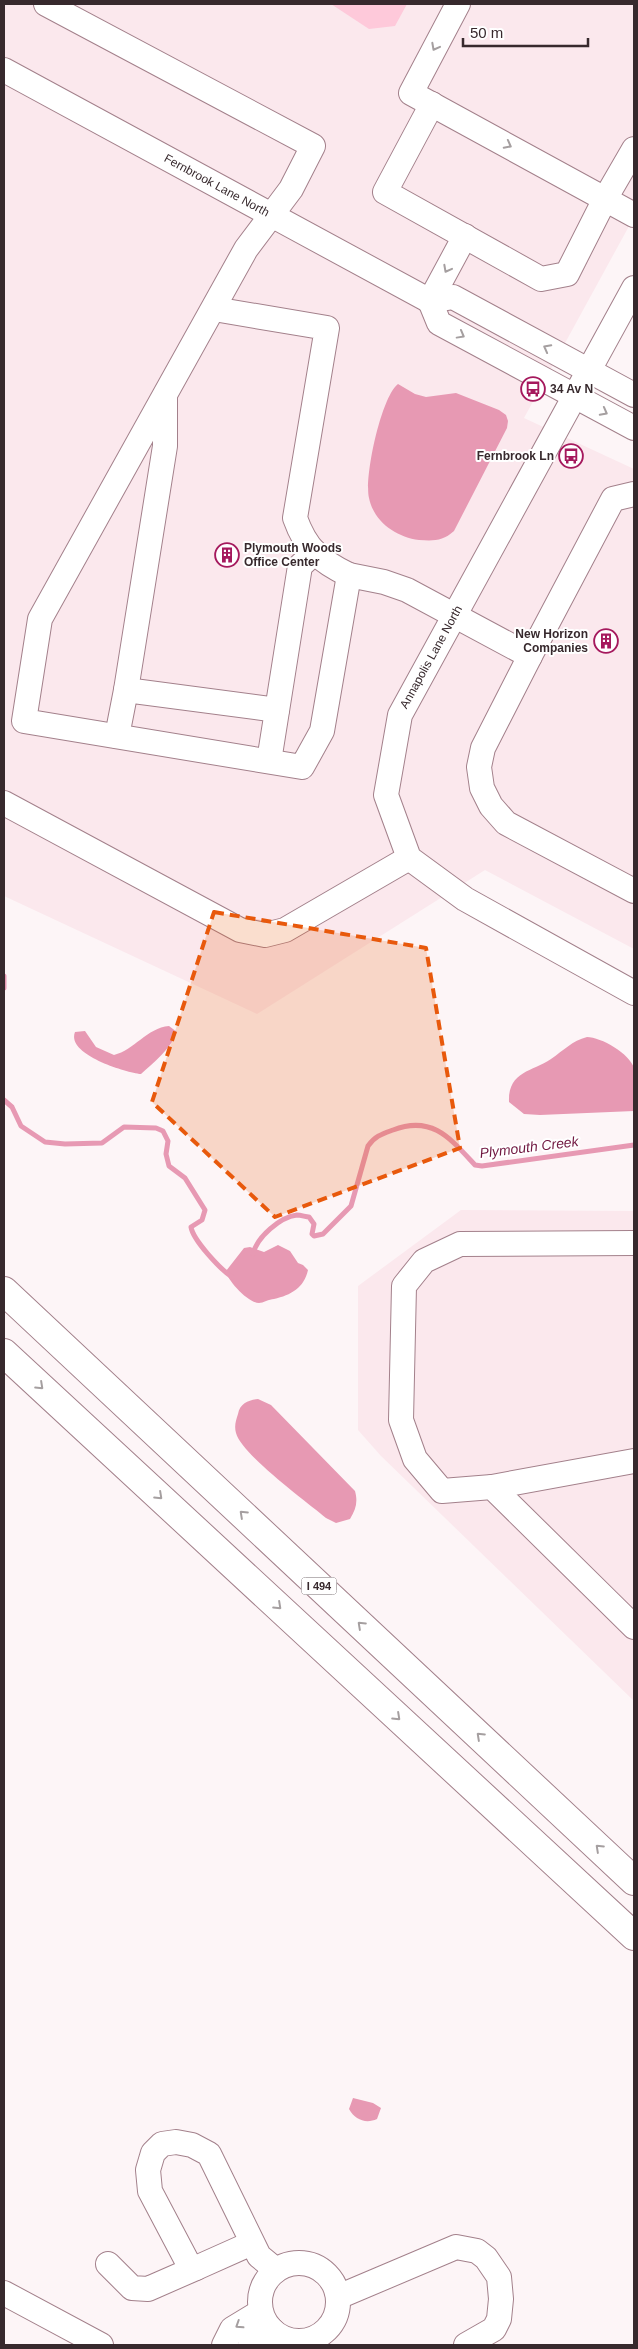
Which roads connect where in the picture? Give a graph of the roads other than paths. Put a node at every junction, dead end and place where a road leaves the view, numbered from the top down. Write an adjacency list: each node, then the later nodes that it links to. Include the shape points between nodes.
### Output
1 (46, 4): 7 (street, via 313,146 291,188)
2 (458, 4): 4 (street, one-way to 4, via 411,92)
3 (4, 70): 7 (street, Fernbrook Lane North)
4 (432, 104): 6 (street, one-way to 6); 9 (street, via 385,192)
5 (634, 149): 6 (street)
6 (605, 199): 8 (street); 9 (street, via 567,274 541,279)
7 (272, 215): 11 (street, Fernbrook Lane North); 12 (street, via 246,249)
8 (634, 215)
9 (465, 236): 11 (street, one-way to 11)
10 (634, 288): 13 (street, Annapolis Lane North)
11 (430, 301): 13 (street, one-way to 11, via 453,297); 16 (street, one-way to 16, via 439,323)
12 (214, 310): 15 (street); 19 (street, via 327,328 295,518 302,539)
13 (590, 371): 14 (street); 16 (street, Annapolis Lane North)
14 (634, 395)
15 (165, 397): 23 (street, via 164,446); 25 (street, via 40,619 24,721)
16 (575, 397): 17 (street, one-way to 17); 21 (street, Annapolis Lane North)
17 (634, 428)
18 (634, 494): 22 (street, via 613,499)
19 (315, 552): 20 (street, via 328,565); 24 (street, via 300,566)
20 (349, 575): 21 (street, via 407,590); 26 (street, via 322,731 302,767)
21 (453, 616): 22 (street); 28 (street, Annapolis Lane North, via 400,715 386,795)
22 (530, 656): 29 (street, via 483,748 479,768 482,788 491,806 506,823)
23 (126, 690): 24 (street); 25 (street)
24 (277, 710): 26 (street)
25 (117, 736): 26 (street)
26 (269, 761)
27 (4, 803): 28 (street, via 240,930 266,935 285,930)
28 (408, 858): 30 (street, via 465,899)
29 (634, 891)
30 (634, 993)
31 (634, 1243): 35 (street, via 460,1244 424,1261 404,1286 401,1420 415,1459 442,1491)
32 (4, 1291): 37 (highway, I 494, one-way to 32)
33 (4, 1353): 38 (highway, one-way to 38)
34 (634, 1462): 35 (street)
35 (492, 1487): 36 (street)
36 (634, 1627)
37 (634, 1881)
38 (634, 1936)
39 (252, 2243): 41 (street); 41 (street, via 209,2154 192,2144 162,2144 153,2153 148,2170 150,2191 188,2263); 42 (street, via 259,2256)
40 (108, 2264): 41 (street, via 132,2288 148,2289)
41 (196, 2268)
42 (276, 2270): 44 (street, via 288,2264 315,2266 326,2273); 45 (street, via 261,2293)
43 (4, 2293): 47 (street)
44 (338, 2297): 46 (street); 50 (street, via 456,2247 477,2251 499,2277 499,2319 494,2329)
45 (266, 2321): 46 (street, via 283,2338); 48 (street, one-way to 48, via 232,2329); 49 (street)
46 (325, 2340)
47 (101, 2345)
48 (224, 2345)
49 (250, 2345)
50 (466, 2345)

